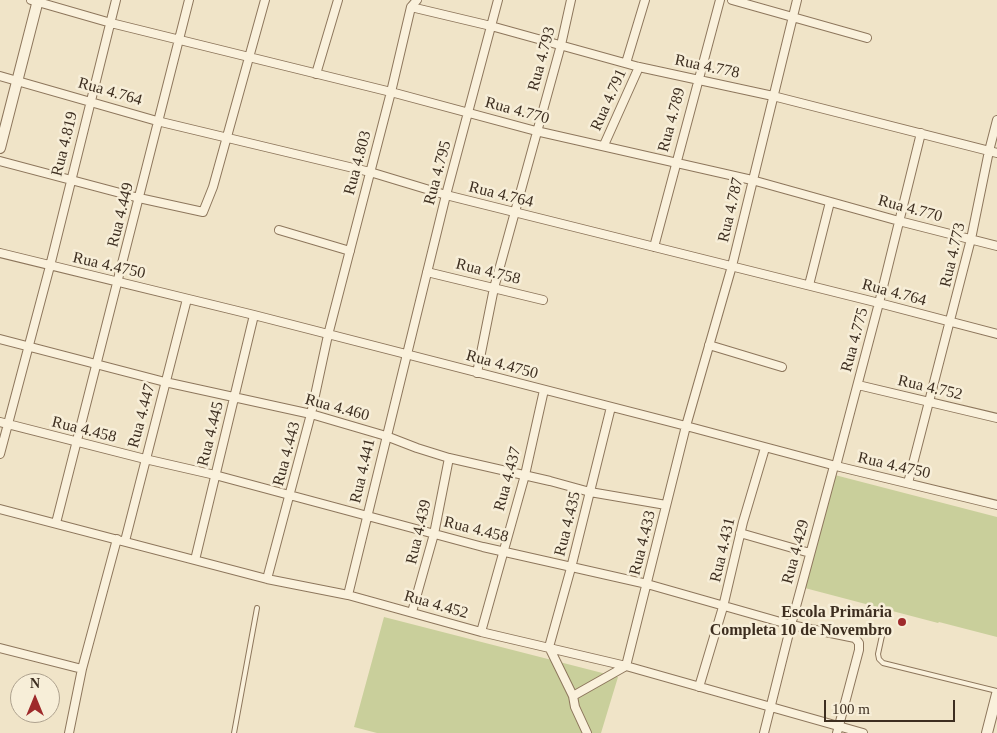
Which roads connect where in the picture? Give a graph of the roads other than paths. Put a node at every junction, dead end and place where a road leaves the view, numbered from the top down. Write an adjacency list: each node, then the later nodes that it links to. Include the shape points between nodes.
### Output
1 (116, 0): 15 (street, Rua 4.819)
2 (189, 0): 18 (street, Rua 4.449)
3 (265, 0): 20 (street)
4 (338, 0): 23 (street)
5 (417, 0): 13 (street, Rua 4.803)
6 (498, 0): 16 (street, Rua 4.795)
7 (571, 0): 19 (street, Rua 4.793)
8 (645, 0): 21 (street, Rua 4.791)
9 (720, 0): 25 (street, Rua 4.789)
10 (732, 0): 14 (street)
11 (797, 0): 14 (street, Rua 4.787)
12 (36, 1): 15 (street, Rua 4.770); 26 (street)
13 (411, 7): 16 (street, Rua 4.778); 27 (street, Rua 4.803)
14 (793, 16): 17 (street); 28 (street, Rua 4.787)
15 (111, 23): 18 (street, Rua 4.770); 29 (street, Rua 4.819)
16 (491, 26): 19 (street, Rua 4.778); 30 (street, Rua 4.795)
17 (866, 38)
18 (179, 39): 20 (street, Rua 4.770); 32 (street, Rua 4.449)
19 (561, 44): 21 (street, Rua 4.778); 33 (street, Rua 4.793)
20 (248, 56): 23 (street, Rua 4.770); 35 (street)
21 (626, 63): 22 (street, Rua 4.778)
22 (639, 67): 25 (street, Rua 4.778); 36 (street, Rua 4.791)
23 (316, 74): 27 (street, Rua 4.770)
24 (0, 76): 26 (street, Rua 4.764)
25 (698, 79): 28 (street, Rua 4.778); 40 (street, Rua 4.789)
26 (18, 80): 29 (street, Rua 4.764); 37 (street)
27 (391, 92): 30 (street, Rua 4.770); 41 (street, Rua 4.803)
28 (774, 96): 34 (street, Rua 4.778); 43 (street, Rua 4.787)
29 (90, 101): 32 (street, Rua 4.764); 42 (street, Rua 4.819)
30 (468, 112): 33 (street, Rua 4.770); 44 (street, Rua 4.795)
31 (997, 120): 38 (street, Rua 4.773)
32 (158, 121): 35 (street, Rua 4.764); 45 (street, Rua 4.449)
33 (536, 131): 36 (street, Rua 4.770); 47 (street, Rua 4.793)
34 (921, 133): 38 (street, Rua 4.778); 48 (street, Rua 4.775)
35 (227, 137): 41 (street, Rua 4.764); 45 (street, via 201,213)
36 (604, 145): 40 (street, Rua 4.770)
37 (0, 148)
38 (993, 152): 50 (street, Rua 4.773)
39 (0, 161): 42 (street)
40 (675, 162): 43 (street, Rua 4.770); 52 (street, Rua 4.789)
41 (370, 172): 44 (street, Rua 4.764); 53 (street, Rua 4.803)
42 (71, 180): 45 (street); 55 (street, Rua 4.819)
43 (752, 180): 46 (street, Rua 4.770); 56 (street, Rua 4.787)
44 (446, 195): 47 (street, Rua 4.764); 57 (street, Rua 4.795)
45 (139, 198): 58 (street, Rua 4.449)
46 (830, 202): 48 (street, Rua 4.770); 59 (street)
47 (514, 212): 52 (street, Rua 4.764); 60 (street, Rua 4.793)
48 (900, 221): 50 (street, Rua 4.770); 63 (street, Rua 4.775)
49 (279, 230): 53 (street)
50 (971, 239): 51 (street, Rua 4.770); 65 (street, Rua 4.773)
51 (997, 246)
52 (654, 247): 56 (street, Rua 4.764)
53 (350, 251): 66 (street, Rua 4.803)
54 (0, 253): 55 (street, Rua 4.4750)
55 (50, 266): 58 (street, Rua 4.4750); 70 (street, Rua 4.819)
56 (732, 266): 59 (street, Rua 4.764); 69 (street, Rua 4.787)
57 (427, 272): 60 (street, Rua 4.758); 71 (street, Rua 4.795)
58 (118, 282): 61 (street, Rua 4.4750); 72 (street, Rua 4.449)
59 (809, 285): 63 (street, Rua 4.764)
60 (494, 288): 62 (street, Rua 4.758); 74 (street, Rua 4.793)
61 (187, 299): 64 (street, Rua 4.4750); 75 (street, Rua 4.447)
62 (543, 300)
63 (879, 303): 65 (street, Rua 4.764); 76 (street, Rua 4.775)
64 (254, 315): 66 (street, Rua 4.4750); 78 (street, Rua 4.445)
65 (950, 323): 67 (street, Rua 4.764); 79 (street, Rua 4.773)
66 (328, 334): 71 (street, Rua 4.4750); 81 (street, Rua 4.443)
67 (997, 334)
68 (0, 338): 70 (street, Rua 4.460)
69 (709, 345): 73 (street); 84 (street, Rua 4.787)
70 (27, 346): 72 (street, Rua 4.460); 83 (street, Rua 4.819)
71 (406, 354): 74 (street, Rua 4.4750); 85 (street, Rua 4.441)
72 (96, 365): 75 (street, Rua 4.460); 86 (street, Rua 4.449)
73 (782, 367)
74 (477, 373): 77 (street, Rua 4.4750)
75 (165, 382): 78 (street, Rua 4.460); 90 (street, Rua 4.447)
76 (858, 385): 79 (street, Rua 4.752); 91 (street, Rua 4.775)
77 (544, 390): 80 (street, Rua 4.4750); 93 (street, Rua 4.437)
78 (234, 398): 81 (street, Rua 4.460); 92 (street, Rua 4.445)
79 (928, 402): 82 (street, Rua 4.752); 94 (street, Rua 4.773)
80 (611, 407): 84 (street, Rua 4.4750); 95 (street, Rua 4.435)
81 (311, 414): 85 (street, Rua 4.460); 96 (street, Rua 4.443)
82 (997, 418)
83 (4, 423): 86 (street, Rua 4.458); 88 (street, Rua 4.819)
84 (686, 426): 87 (street, Rua 4.4750); 97 (street, Rua 4.433)
85 (386, 436): 89 (street, Rua 4.460); 100 (street, Rua 4.441)
86 (77, 442): 90 (street, Rua 4.458); 101 (street, Rua 4.449)
87 (765, 448): 91 (street, Rua 4.4750); 102 (street, Rua 4.431)
88 (0, 454)
89 (448, 458): 93 (street, Rua 4.460); 103 (street, Rua 4.439)
90 (145, 459): 92 (street, Rua 4.458); 104 (street, Rua 4.447)
91 (835, 466): 94 (street, Rua 4.4750); 106 (street, Rua 4.429)
92 (215, 474): 96 (street, Rua 4.458); 107 (street, Rua 4.445)
93 (525, 475): 95 (street, Rua 4.460); 105 (street, Rua 4.437)
94 (908, 483): 98 (street, Rua 4.4750)
95 (590, 492): 97 (street, Rua 4.460); 108 (street, Rua 4.435)
96 (290, 495): 100 (street, Rua 4.458); 109 (street, Rua 4.443)
97 (666, 505): 110 (street, Rua 4.433)
98 (997, 505)
99 (0, 509): 101 (street, Rua 4.452)
100 (367, 516): 103 (street, Rua 4.458); 111 (street, Rua 4.441)
101 (56, 523): 104 (street, Rua 4.452)
102 (740, 533): 106 (street); 112 (street, Rua 4.431)
103 (434, 534): 105 (street, Rua 4.458); 114 (street, Rua 4.439)
104 (121, 540): 107 (street, Rua 4.452); 121 (street, Rua 4.447)
105 (502, 551): 108 (street, Rua 4.458); 117 (street, Rua 4.437)
106 (810, 553): 115 (street, Rua 4.429)
107 (195, 560): 109 (street, Rua 4.452)
108 (571, 568): 110 (street, Rua 4.458); 118 (street, Rua 4.435)
109 (267, 579): 111 (street, Rua 4.452)
110 (647, 584): 112 (street, Rua 4.458); 120 (street, Rua 4.433)
111 (348, 595): 114 (street, Rua 4.452)
112 (723, 607): 115 (street, Rua 4.458); 122 (street, Rua 4.431)
113 (257, 608): 128 (lane)
114 (412, 612): 117 (street, Rua 4.452)
115 (791, 625): 125 (street, Rua 4.429); 126 (street, Rua 4.458, via 855,638 860,643)
116 (883, 631): 123 (lane, via 878,654 882,663)
117 (481, 632): 118 (street, Rua 4.452)
118 (549, 647): 120 (street, Rua 4.452); 124 (street)
119 (0, 648): 121 (street)
120 (626, 666): 122 (street, Rua 4.452); 124 (street)
121 (82, 669): 127 (street, Rua 4.447)
122 (699, 688): 125 (street, Rua 4.452)
123 (997, 693): 132 (street)
124 (573, 696): 129 (street)
125 (770, 707): 126 (street, Rua 4.452); 130 (street, Rua 4.429)
126 (837, 730): 131 (street, Rua 4.452)
127 (69, 733)
128 (234, 733)
129 (587, 733)
130 (764, 733)
131 (863, 733)
132 (987, 733)

